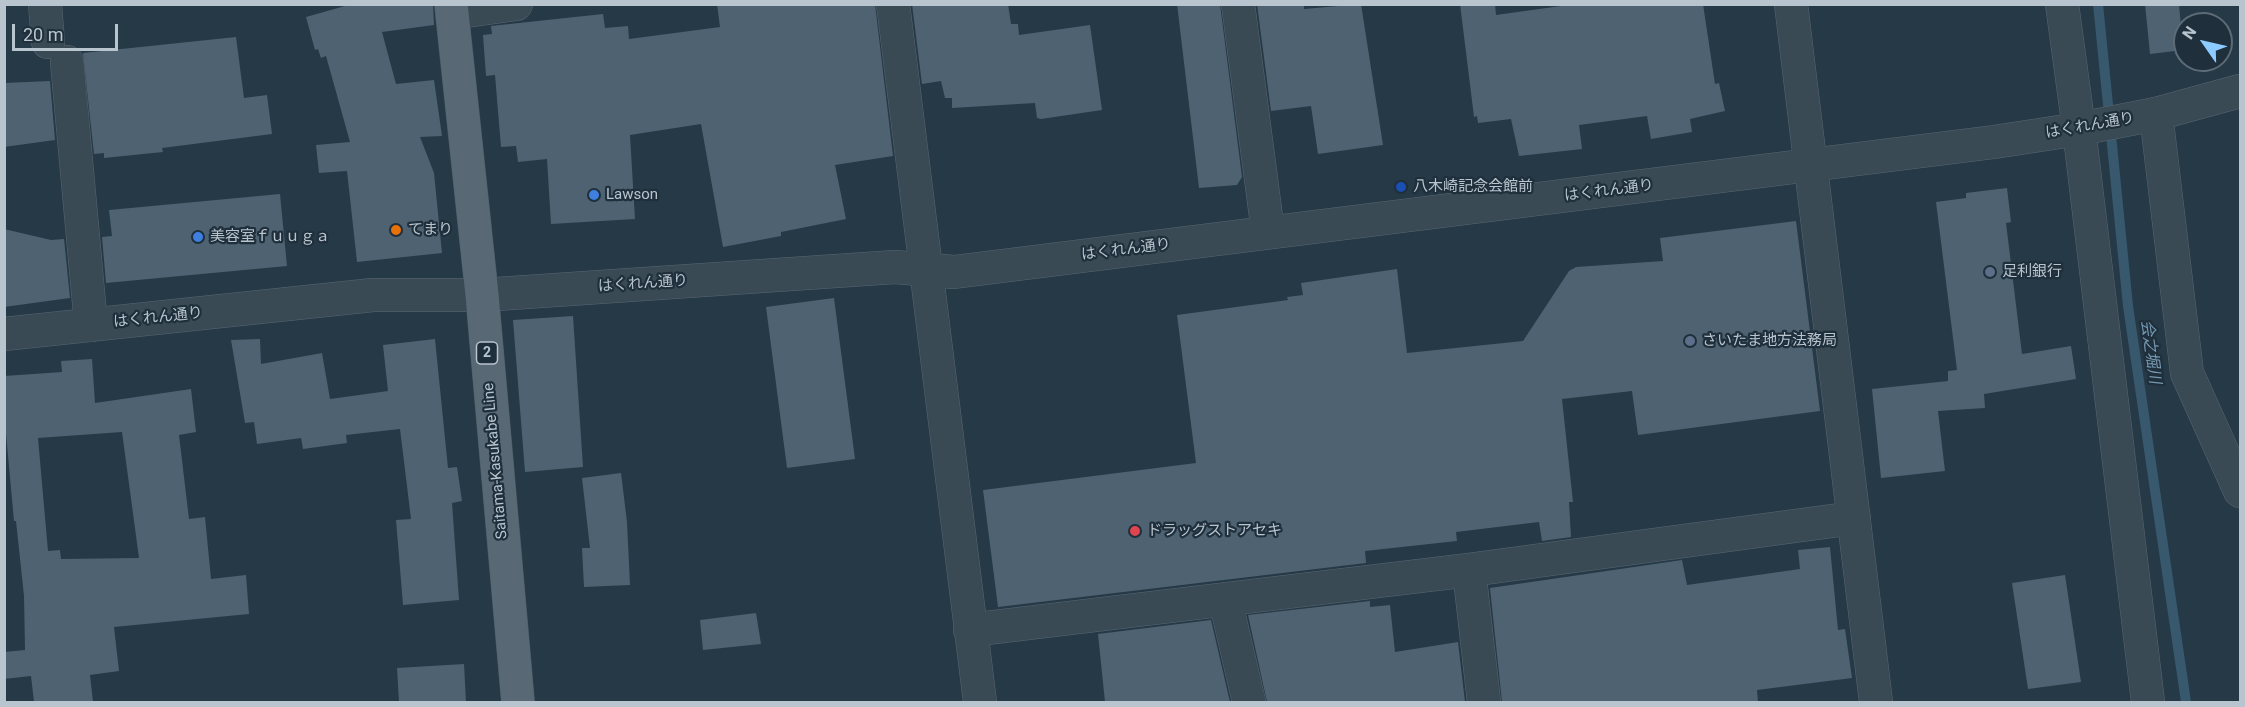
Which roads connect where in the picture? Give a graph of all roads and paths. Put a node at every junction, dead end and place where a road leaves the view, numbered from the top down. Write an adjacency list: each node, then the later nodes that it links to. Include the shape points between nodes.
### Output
1 (45, 4): 15 (street, via 58,52)
2 (516, 4): 7 (street)
3 (893, 4): 13 (street)
4 (1239, 4): 12 (street)
5 (1791, 4): 11 (street)
6 (2062, 4): 10 (street)
7 (451, 9): 14 (main road, Saitama-Kasukabe Line / 2)
8 (2241, 91): 9 (street, はくれん通り)
9 (2146, 116): 10 (street, はくれん通り); 17 (street, via 2187,373)
10 (2086, 128): 11 (street, はくれん通り); 27 (street)
11 (1810, 166): 12 (street, はくれん通り); 18 (street)
12 (1268, 232): 13 (street, はくれん通り, via 954,272)
13 (928, 271): 14 (street, はくれん通り, via 895,267); 21 (street)
14 (482, 295): 15 (street, はくれん通り, via 373,295); 22 (main road, Saitama-Kasukabe Line / 2)
15 (91, 325): 16 (street, はくれん通り)
16 (4, 334)
17 (2241, 491)
18 (1854, 518): 19 (street); 26 (street)
19 (1469, 570): 20 (street); 25 (street)
20 (1225, 599): 21 (street); 24 (street)
21 (970, 630): 23 (street)
22 (518, 702)
23 (980, 702)
24 (1249, 702)
25 (1484, 702)
26 (1876, 702)
27 (2148, 702)

